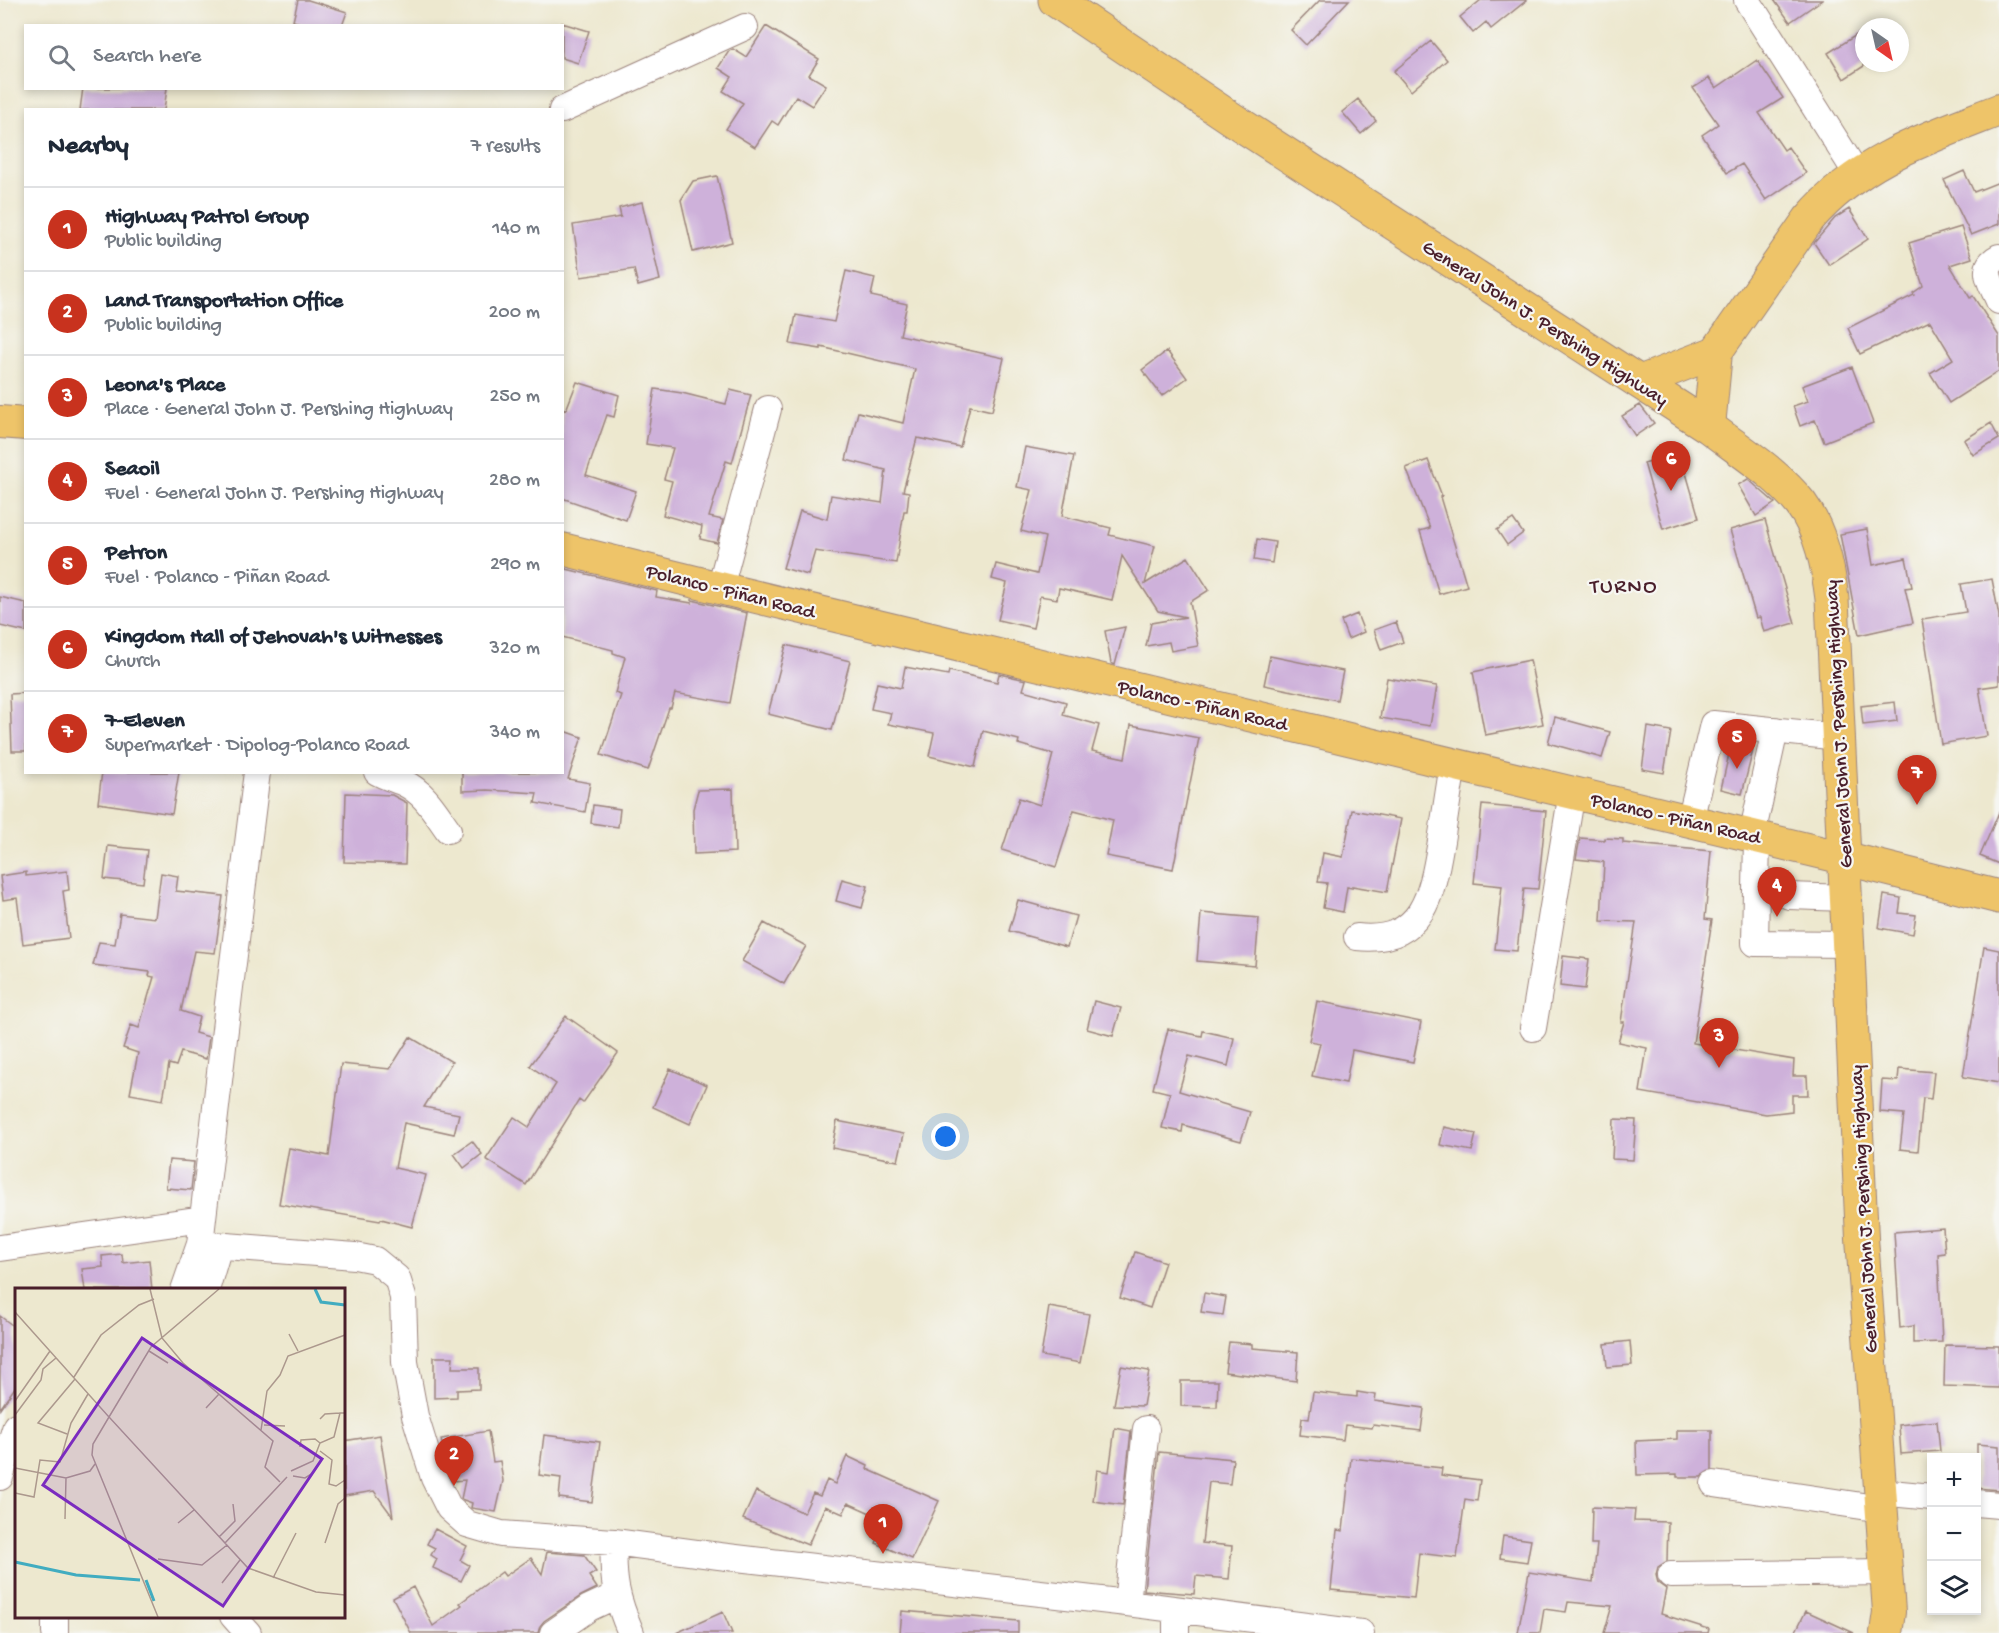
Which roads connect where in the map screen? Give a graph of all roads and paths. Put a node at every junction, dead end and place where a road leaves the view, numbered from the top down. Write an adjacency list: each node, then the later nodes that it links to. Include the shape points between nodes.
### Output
1 (1055, 0): 10 (highway, General John J. Pershing Highway)
2 (1747, 0): 6 (street)
3 (745, 27): 4 (street)
4 (564, 109)
5 (1999, 110): 6 (main road, via 1901,150)
6 (1857, 174): 9 (main road, via 1809,219)
7 (1999, 257): 8 (street, via 1987,268)
8 (1999, 301)
9 (1716, 352): 10 (main road); 14 (main road)
10 (1639, 382): 14 (highway, General John J. Pershing Highway)
11 (768, 409): 16 (street)
12 (0, 422): 13 (main road)
13 (24, 424)
14 (1709, 427): 18 (highway, General John J. Pershing Highway, via 1777,478 1800,503 1821,544 1832,599)
15 (564, 549): 16 (main road, Polanco - Piñan Road)
16 (720, 588): 19 (main road, Polanco - Piñan Road)
17 (1775, 730): 18 (street); 23 (street, via 1713,724); 25 (street)
18 (1839, 736): 26 (highway, General John J. Pershing Highway)
19 (1453, 764): 22 (main road, Polanco - Piñan Road); 30 (street, via 1435,879 1426,904 1412,923 1394,935)
20 (257, 774): 33 (street)
21 (382, 774): 24 (street, via 418,791)
22 (1572, 792): 23 (main road, Polanco - Piñan Road); 32 (street)
23 (1690, 820): 25 (main road, Polanco - Piñan Road)
24 (448, 830)
25 (1754, 836): 26 (main road, Polanco - Piñan Road); 27 (street)
26 (1844, 858): 28 (highway); 29 (main road, General John J. Pershing Highway)
27 (1770, 895): 29 (street); 31 (street, via 1755,943)
28 (1999, 897)
29 (1846, 898): 31 (main road, General John J. Pershing Highway)
30 (1357, 937)
31 (1848, 944): 43 (main road, General John J. Pershing Highway, via 1862,1238)
32 (1533, 1028)
33 (203, 1218): 34 (street); 35 (street)
34 (210, 1245): 36 (street); 37 (street); 46 (street, via 375,1260 397,1278 403,1297 405,1362 415,1416 434,1478 449,1508 467,1524 501,1534)
35 (0, 1248)
36 (185, 1288)
37 (206, 1288)
38 (15, 1429): 40 (street)
39 (1146, 1429): 50 (street)
40 (0, 1478)
41 (1714, 1484): 43 (street)
42 (1927, 1497): 43 (street)
43 (1881, 1500): 47 (main road, General John J. Pershing Highway)
44 (1981, 1503): 45 (street)
45 (1999, 1505)
46 (614, 1542): 49 (street); 50 (street)
47 (1886, 1572): 48 (street); 57 (main road, General John J. Pershing Highway)
48 (1671, 1575)
49 (617, 1595): 54 (street); 55 (street)
50 (1127, 1603): 52 (street)
51 (234, 1618): 53 (street)
52 (1176, 1622): 56 (street)
53 (248, 1633)
54 (553, 1633)
55 (631, 1633)
56 (1361, 1633)
57 (1886, 1633)

